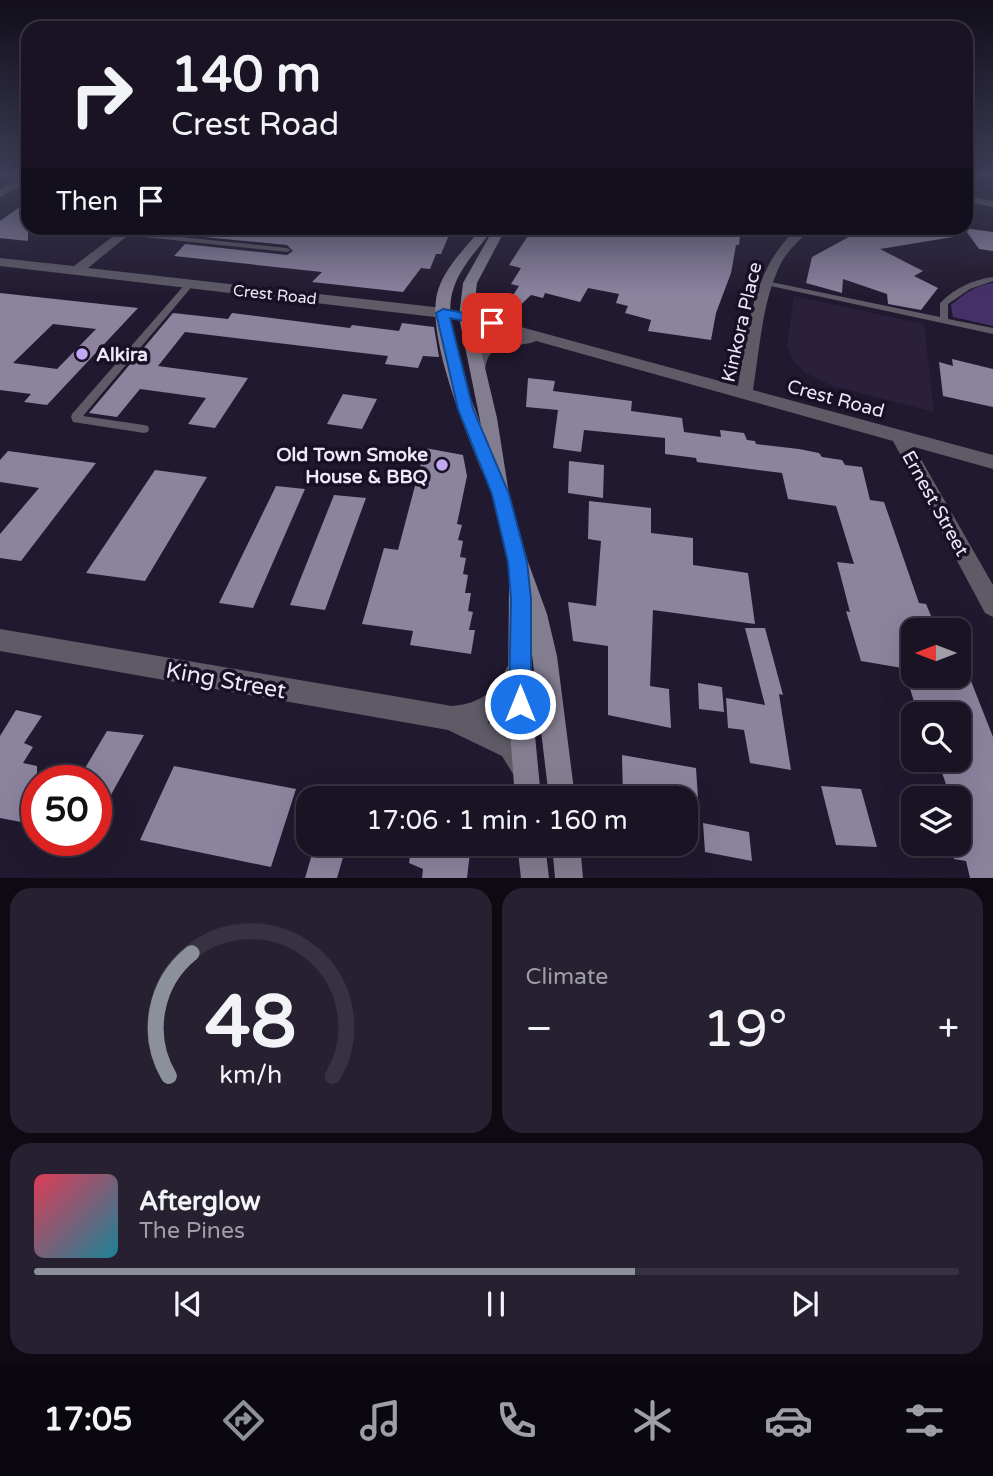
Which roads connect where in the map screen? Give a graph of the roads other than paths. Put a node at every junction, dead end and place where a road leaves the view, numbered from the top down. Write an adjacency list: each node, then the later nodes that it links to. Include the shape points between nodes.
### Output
1 (122, 235): 10 (street)
2 (158, 235): 7 (lane)
3 (179, 235): 7 (lane)
4 (483, 235): 14 (main road, via 451,278)
5 (496, 235): 15 (main road, via 470,283)
6 (796, 235): 12 (street, Kinkora Place, via 776,256)
7 (176, 238): 8 (lane)
8 (287, 250)
9 (0, 262): 10 (street, Crest Road)
10 (76, 271): 13 (street, Crest Road)
11 (993, 279): 16 (lane, via 971,282 957,292 944,303)
12 (766, 283): 16 (lane); 20 (street, Kinkora Place)
13 (190, 284): 14 (street, Crest Road); 21 (lane, via 76,417)
14 (443, 313): 15 (main road, Crest Road); 24 (main road, via 466,409)
15 (466, 317): 18 (street, Crest Road); 19 (main road)
16 (944, 320): 17 (lane)
17 (993, 331)
18 (548, 341): 19 (street, Crest Road, via 496,342 480,356); 20 (street, Crest Road)
19 (478, 368): 24 (main road)
20 (744, 395): 22 (street, Crest Road)
21 (144, 429)
22 (899, 436): 23 (street, Crest Road); 26 (street, Ernest Street)
23 (993, 462)
24 (500, 494): 25 (main road)
25 (518, 562): 28 (main road); 32 (main road, via 545,656)
26 (993, 606)
27 (0, 640): 29 (street, King Street)
28 (520, 662): 29 (street, King Street, via 499,702 475,715); 30 (main road)
29 (452, 718): 31 (street, King Street, via 511,747 522,764)
30 (527, 786)
31 (527, 786)
32 (561, 786)
33 (532, 856): 35 (main road)
34 (567, 856): 36 (main road)
35 (535, 877)
36 (569, 877)

